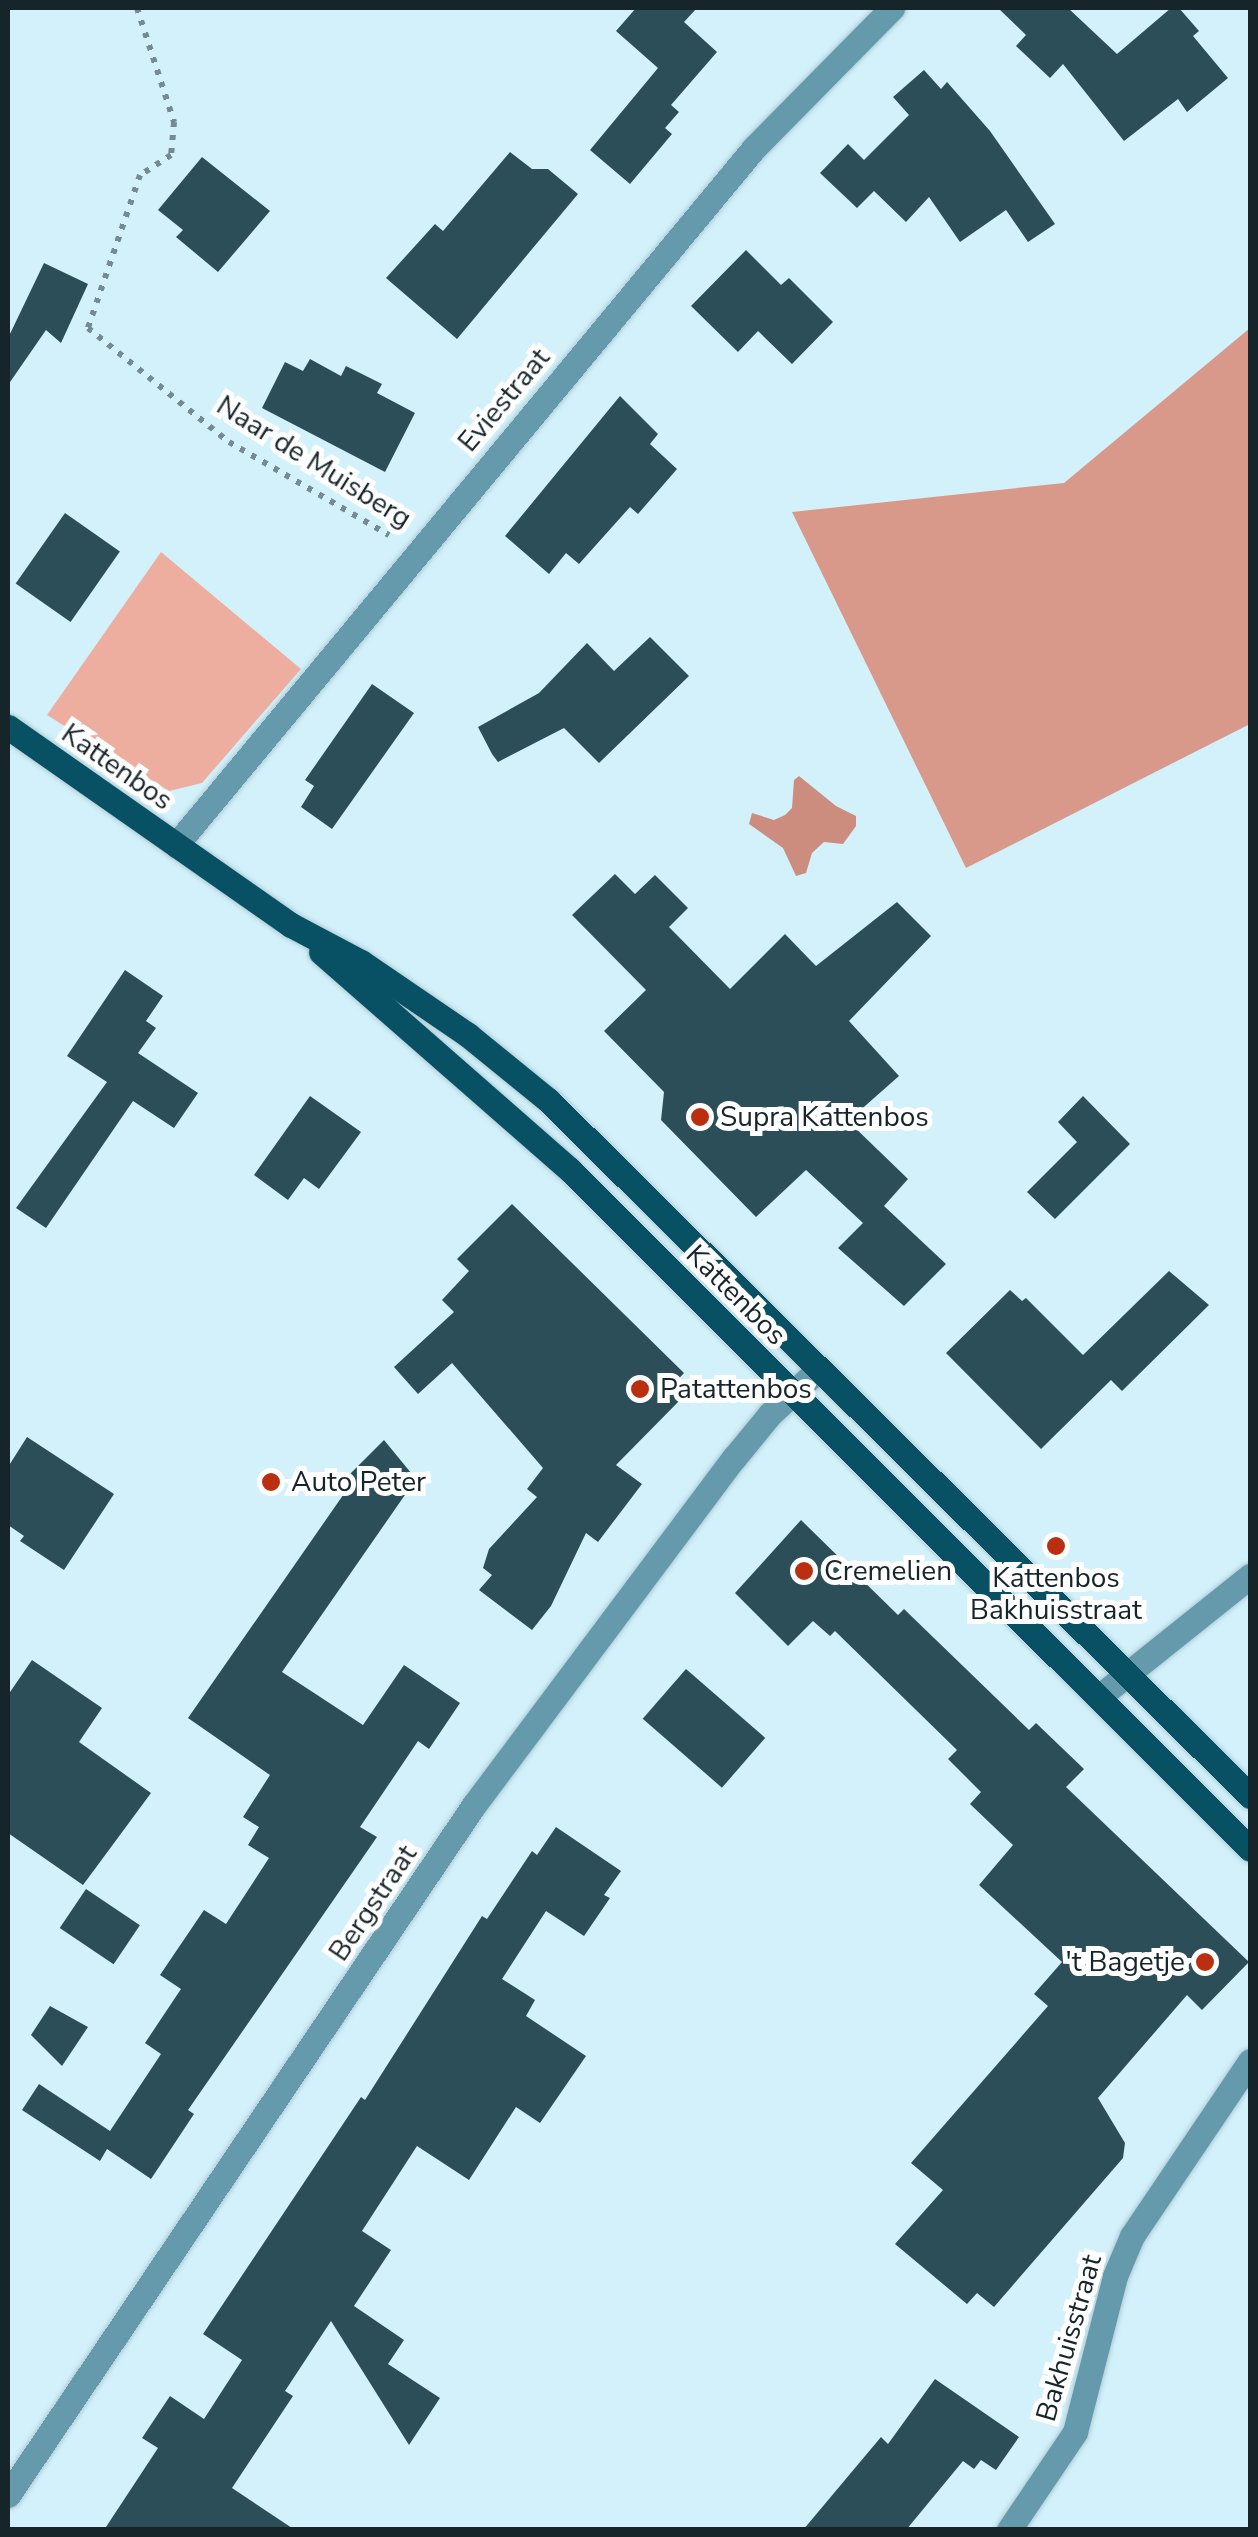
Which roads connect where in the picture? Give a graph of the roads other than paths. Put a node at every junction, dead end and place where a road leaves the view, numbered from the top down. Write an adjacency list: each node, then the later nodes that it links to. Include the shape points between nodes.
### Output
1 (892, 8): 3 (street, Eviestraat, via 754,148)
2 (8, 727): 3 (main road, Kattenbos)
3 (176, 845): 4 (main road, Kattenbos)
4 (291, 925): 5 (main road, Kattenbos, via 361,962 548,1100); 6 (main road, Kattenbos, via 569,1169)
5 (819, 1368): 6 (street, Bergstraat); 8 (main road, Kattenbos)
6 (791, 1394): 9 (main road, Kattenbos); 13 (street, Bergstraat, via 734,1458 474,1805)
7 (1250, 1576): 8 (street)
8 (1128, 1670): 9 (street); 10 (main road, Kattenbos)
9 (1100, 1696): 11 (main road, Kattenbos)
10 (1250, 1796)
11 (1250, 1849)
12 (1250, 2061): 14 (street, Bakhuisstraat, via 1132,2236 1115,2276 1075,2432)
13 (8, 2495)
14 (1009, 2530)

